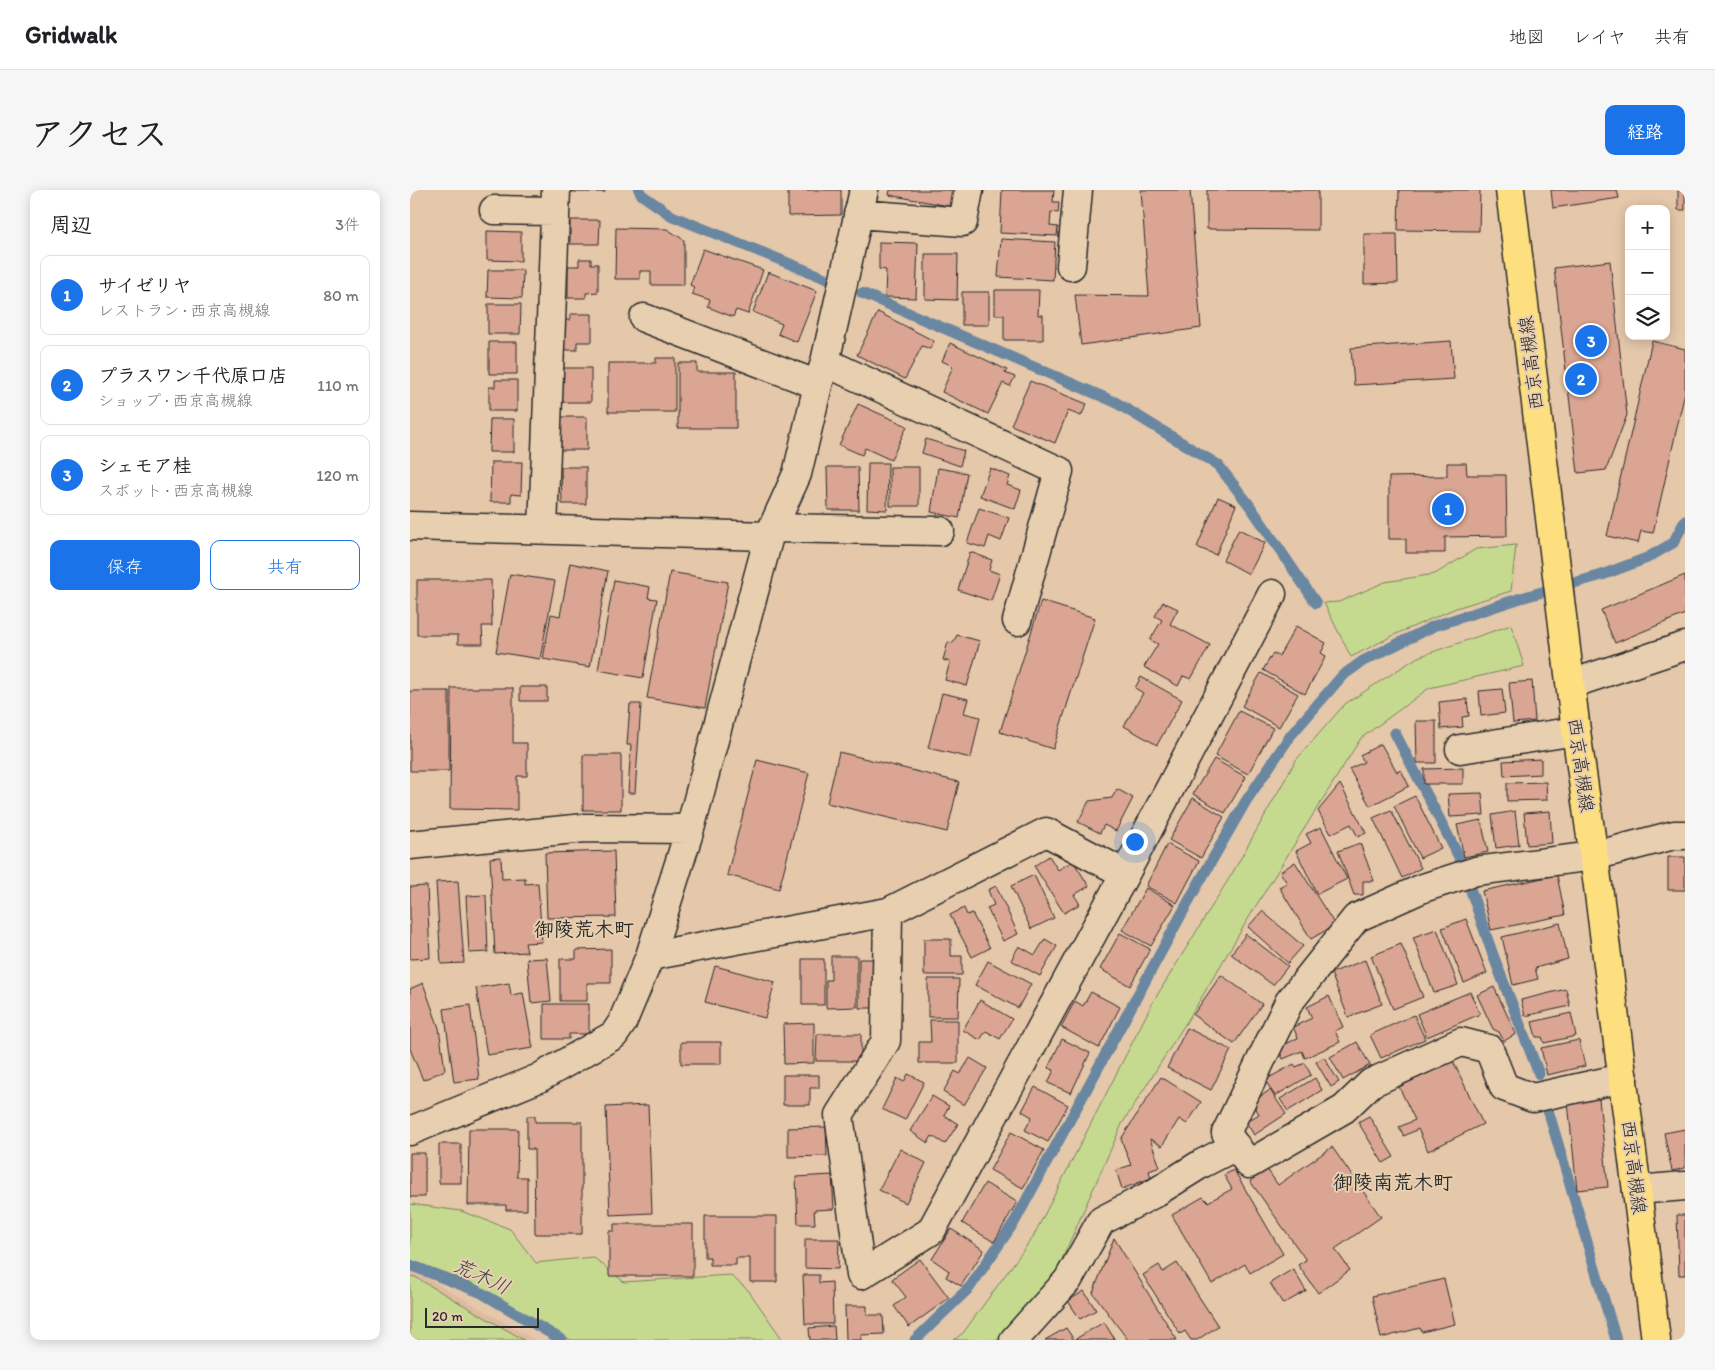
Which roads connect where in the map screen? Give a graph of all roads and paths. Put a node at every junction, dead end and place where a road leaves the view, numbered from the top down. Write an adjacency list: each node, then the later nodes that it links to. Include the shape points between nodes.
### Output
1 (969, 190): 5 (street, via 963,222)
2 (1078, 190): 7 (street)
3 (1510, 190): 17 (main road, 西京高槻線)
4 (555, 200): 6 (street); 11 (street)
5 (861, 202): 9 (street)
6 (494, 210)
7 (1071, 266)
8 (644, 318): 9 (street)
9 (821, 373): 13 (street, via 797,474); 15 (street, via 1059,471)
10 (410, 526): 11 (street)
11 (543, 530): 13 (street)
12 (940, 531): 13 (street)
13 (771, 532): 20 (street)
14 (1272, 594): 24 (street)
15 (1017, 621)
16 (1685, 646): 17 (street)
17 (1571, 684): 18 (main road, 西京高槻線)
18 (1576, 731): 19 (street); 23 (main road, 西京高槻線)
19 (1460, 748)
20 (690, 829): 22 (street, via 585,828); 26 (street)
21 (1685, 834): 23 (street)
22 (410, 844)
23 (1594, 856): 27 (main road, 西京高槻線); 29 (street, via 1476,871 1423,888 1356,918 1289,1002 1226,1133)
24 (1125, 874): 25 (street, via 1046,832); 25 (street, via 931,1231 861,1275 840,1115 886,1041)
25 (888, 912): 26 (street)
26 (650, 956): 28 (street, via 614,1035 539,1078)
27 (1623, 1078): 29 (street, via 1533,1098 1504,1087 1489,1049 1461,1042 1371,1083 1344,1109 1249,1164); 31 (main road, 西京高槻線)
28 (410, 1131)
29 (1236, 1146): 32 (street, via 1100,1221 1068,1280)
30 (1685, 1186): 31 (street)
31 (1637, 1190): 33 (main road, 西京高槻線)
32 (1014, 1340)
33 (1656, 1340)

